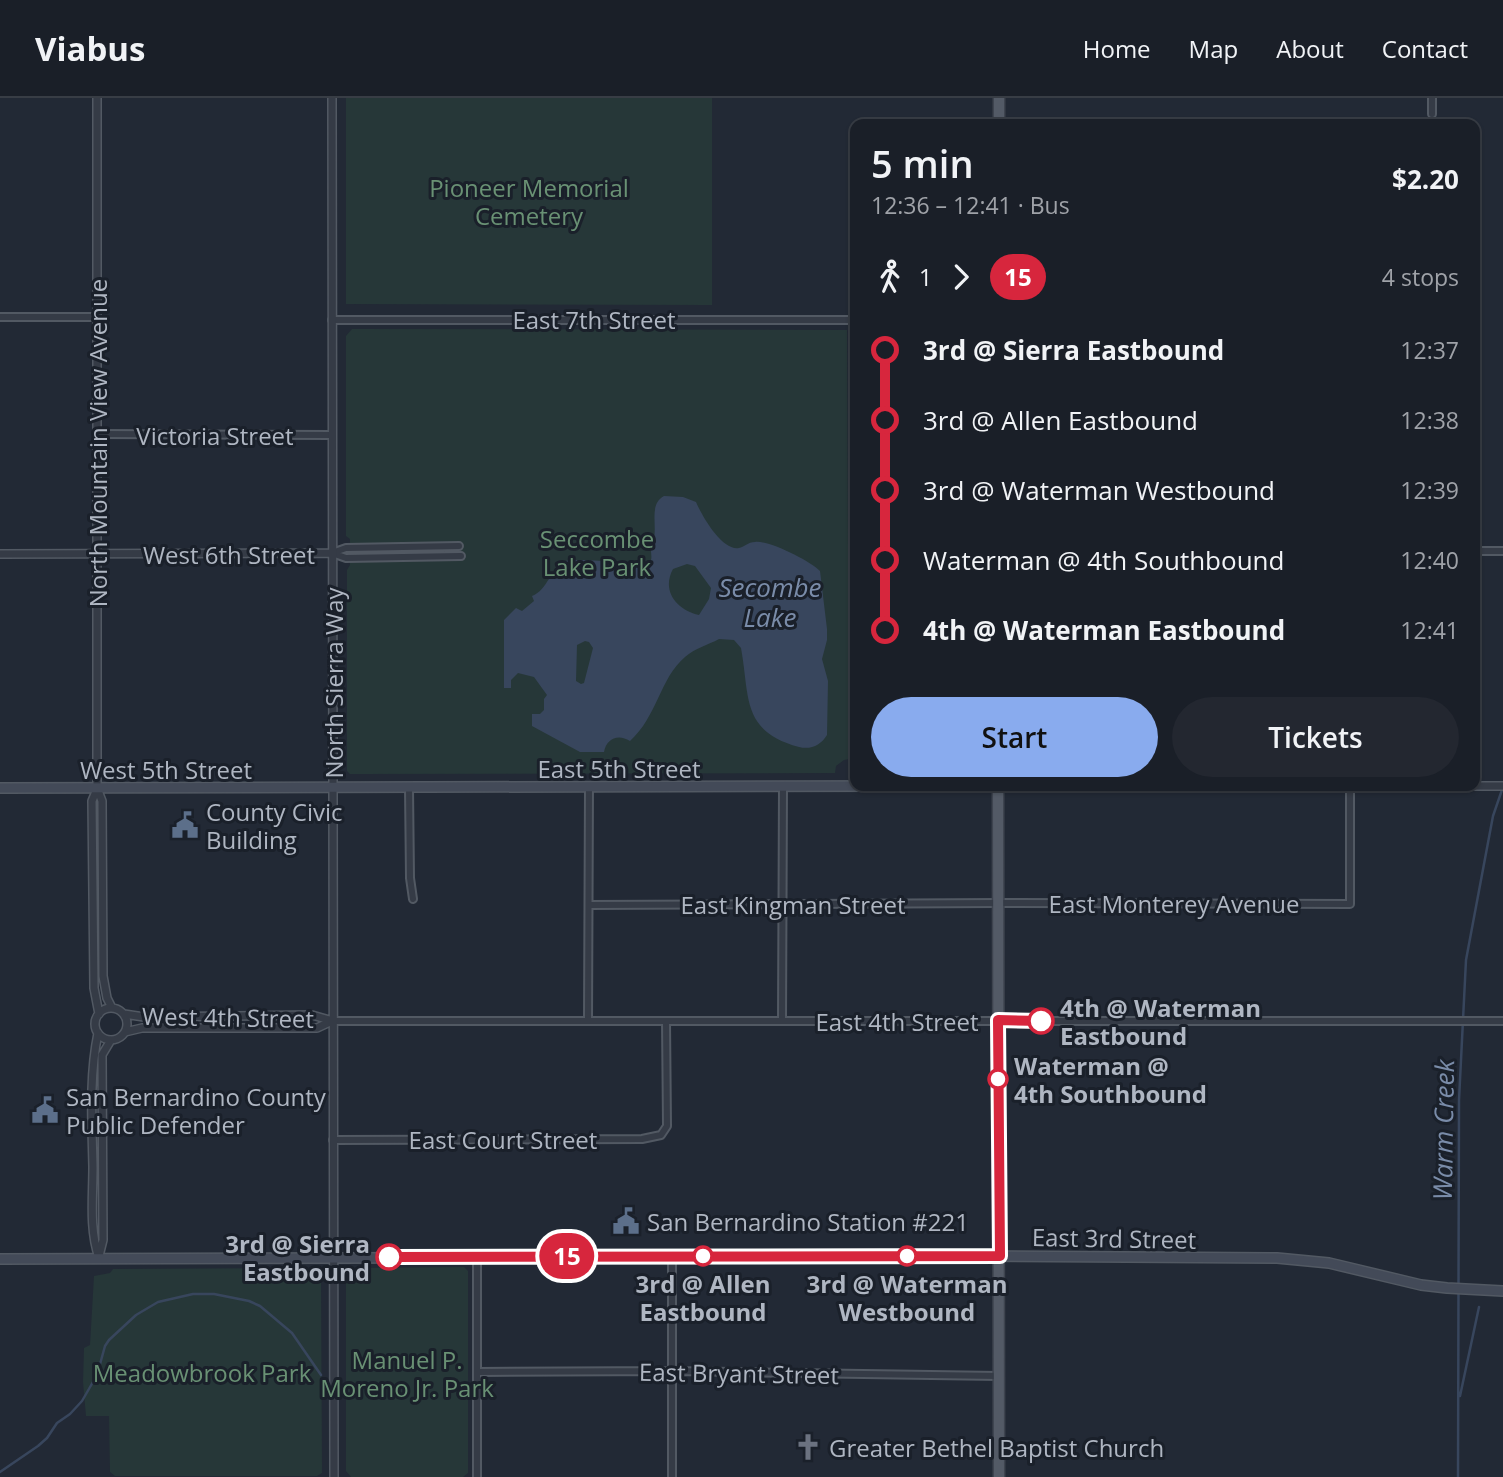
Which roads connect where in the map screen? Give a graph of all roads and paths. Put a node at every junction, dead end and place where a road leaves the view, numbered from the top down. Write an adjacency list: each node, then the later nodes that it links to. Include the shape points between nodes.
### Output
1 (97, 98): 8 (street, North Mountain View Avenue)
2 (332, 98): 9 (street, North Sierra Way)
3 (999, 98): 6 (main road)
4 (1432, 98): 5 (street)
5 (1432, 114)
6 (999, 119)
7 (0, 317): 8 (street)
8 (97, 317): 11 (street, North Mountain View Avenue)
9 (332, 320): 10 (street, East 7th Street); 12 (street, North Sierra Way)
10 (850, 320)
11 (98, 434): 12 (street, Victoria Street); 17 (street, North Mountain View Avenue)
12 (332, 435): 18 (street, North Sierra Way)
13 (459, 546): 18 (street, via 346,548)
14 (1480, 551): 15 (street)
15 (1503, 551)
16 (0, 554): 17 (street, West 6th Street)
17 (98, 554): 18 (street, West 6th Street); 27 (street, North Mountain View Avenue)
18 (332, 554): 19 (street, via 346,558); 23 (street, North Sierra Way)
19 (461, 556)
20 (850, 786): 25 (main road, East 5th Street)
21 (1480, 786): 22 (street)
22 (1503, 786)
23 (333, 787): 27 (main road, West 5th Street); 28 (main road, East 5th Street); 39 (street, North Sierra Way)
24 (589, 787): 25 (main road, East 5th Street); 28 (main road, East 5th Street); 34 (street)
25 (783, 787): 33 (street)
26 (0, 788): 27 (main road, West 5th Street)
27 (97, 788): 35 (street, North Mountain View Avenue, via 102,801 103,976); 36 (street, North Mountain View Avenue, via 92,801 94,988)
28 (409, 788): 31 (street)
29 (998, 791): 32 (main road)
30 (1350, 791): 32 (street, East Monterey Avenue, via 1350,904)
31 (413, 899)
32 (998, 902): 33 (street, East Kingman Street); 38 (main road)
33 (782, 904): 34 (street, East Kingman Street); 42 (street)
34 (589, 905): 40 (street)
35 (112, 1008): 36 (street); 37 (street)
36 (99, 1014): 45 (street, via 95,1023)
37 (124, 1014): 39 (street, West 4th Street, via 312,1015); 44 (street)
38 (998, 1020): 42 (street, East 4th Street); 43 (street, East 4th Street); 50 (main road)
39 (333, 1021): 40 (street, East 4th Street); 44 (street, West 4th Street, via 317,1028 142,1028); 47 (street, North Sierra Way)
40 (589, 1021): 41 (street, East 4th Street)
41 (666, 1021): 42 (street, East 4th Street); 47 (street, East Court Street, via 667,1126 661,1135 649,1139)
42 (782, 1021)
43 (1503, 1021)
44 (125, 1032): 46 (street)
45 (98, 1033): 46 (street); 52 (street, via 92,1063 92,1137 93,1239)
46 (111, 1040): 52 (street, via 102,1055 103,1240)
47 (333, 1140): 51 (street, North Sierra Way)
48 (477, 1256): 49 (main road, East 3rd Street); 51 (main road, East 3rd Street); 56 (street)
49 (672, 1256): 50 (main road, East 3rd Street); 55 (street)
50 (1000, 1256): 54 (main road, East 3rd Street, via 1304,1260 1421,1284); 57 (main road)
51 (333, 1257): 52 (main road, East 3rd Street); 58 (street, North Sierra Way)
52 (99, 1258): 53 (main road, East 3rd Street)
53 (0, 1259)
54 (1503, 1291)
55 (672, 1371): 56 (street, East Bryant Street); 57 (street, East Bryant Street); 60 (street)
56 (478, 1372): 59 (street)
57 (999, 1376): 61 (main road)
58 (334, 1477)
59 (477, 1477)
60 (672, 1477)
61 (999, 1477)

